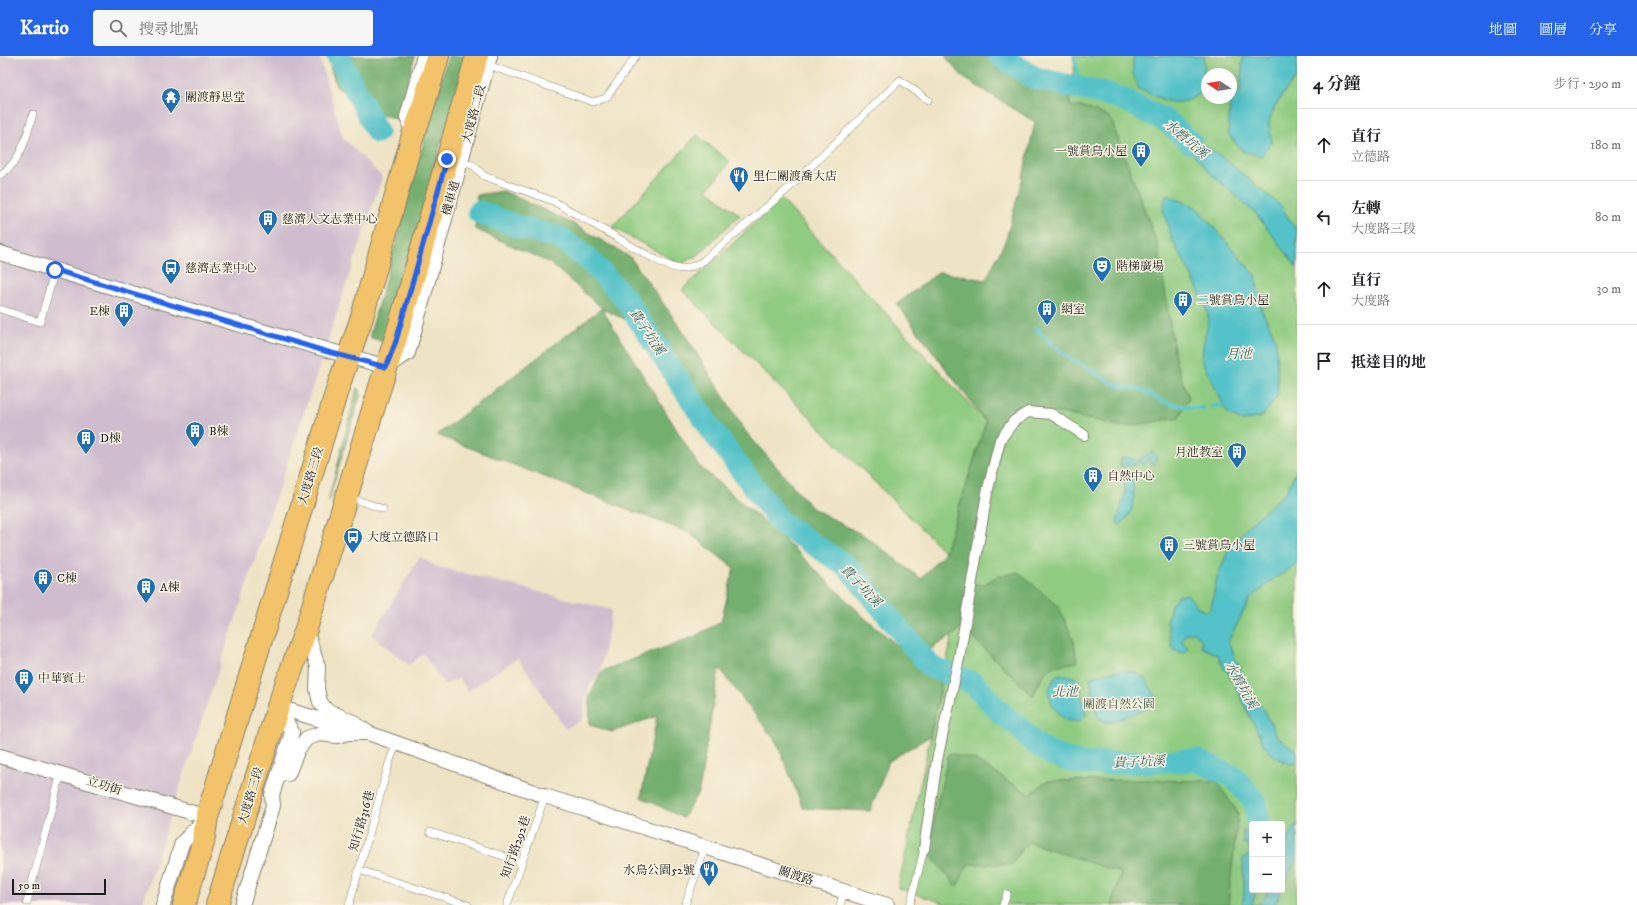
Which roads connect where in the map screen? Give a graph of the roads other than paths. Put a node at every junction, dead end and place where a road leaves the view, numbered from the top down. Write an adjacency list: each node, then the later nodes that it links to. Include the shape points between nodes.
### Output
1 (424, 56): 7 (street, via 406,117)
2 (438, 56): 7 (main road)
3 (636, 56): 4 (lane, via 606,98 593,102)
4 (483, 60): 8 (main road, 大度路二段)
5 (928, 100): 8 (lane, via 900,80 790,187 703,261 692,268 681,270 656,260 553,201 484,176 473,165)
6 (33, 114): 9 (lane, via 21,152 8,170)
7 (413, 135): 14 (main road, 大度路三段, via 362,317)
8 (456, 164): 10 (main road, 大度路二段)
9 (0, 175)
10 (437, 221): 15 (main road, 大度路三段)
11 (0, 254): 12 (street)
12 (55, 270): 13 (lane, via 40,322); 14 (street)
13 (0, 308)
14 (348, 356): 15 (street); 28 (main road, 大度路三段)
15 (386, 367): 17 (main road, 大度路三段)
16 (1084, 435): 31 (street, via 1051,414 1028,412 1014,421 1000,440 987,493 965,623 937,760)
17 (347, 496): 18 (lane); 19 (main road, 大度路三段)
18 (383, 509)
19 (306, 628): 20 (main road, 大度路三段); 22 (street, via 318,667 317,690 320,702 326,710 353,722)
20 (278, 707): 21 (street, via 341,726); 27 (street, via 292,732 272,795); 39 (main road, 大度路三段)
21 (348, 733): 22 (street); 27 (street, via 337,736 319,734 307,738 298,749 280,798)
22 (368, 733): 23 (street, 關渡路)
23 (397, 743): 26 (street, 關渡路); 33 (lane, 知行路316巷)
24 (0, 756): 25 (street, 立功街)
25 (61, 773): 28 (street, 立功街); 36 (lane)
26 (546, 796): 30 (street, 關渡路); 32 (lane, 知行路292巷)
27 (273, 806): 40 (street, 大度路三段)
28 (207, 816): 37 (street, 大度路三段, via 182,843); 38 (main road, 大度路三段, via 203,843)
29 (430, 832): 32 (lane)
30 (705, 848): 34 (street, 關渡路); 44 (lane)
31 (924, 849): 47 (lane)
32 (522, 862): 43 (lane, 知行路292巷)
33 (359, 870): 41 (lane, 知行路316巷); 42 (lane)
34 (844, 891): 45 (lane); 46 (street, 關渡路)
35 (1007, 894): 48 (lane)
36 (27, 902)
37 (163, 905)
38 (184, 905)
39 (217, 905)
40 (242, 905)
41 (349, 905)
42 (468, 905)
43 (507, 905)
44 (685, 905)
45 (840, 905)
46 (887, 905)
47 (910, 905)
48 (1003, 905)

